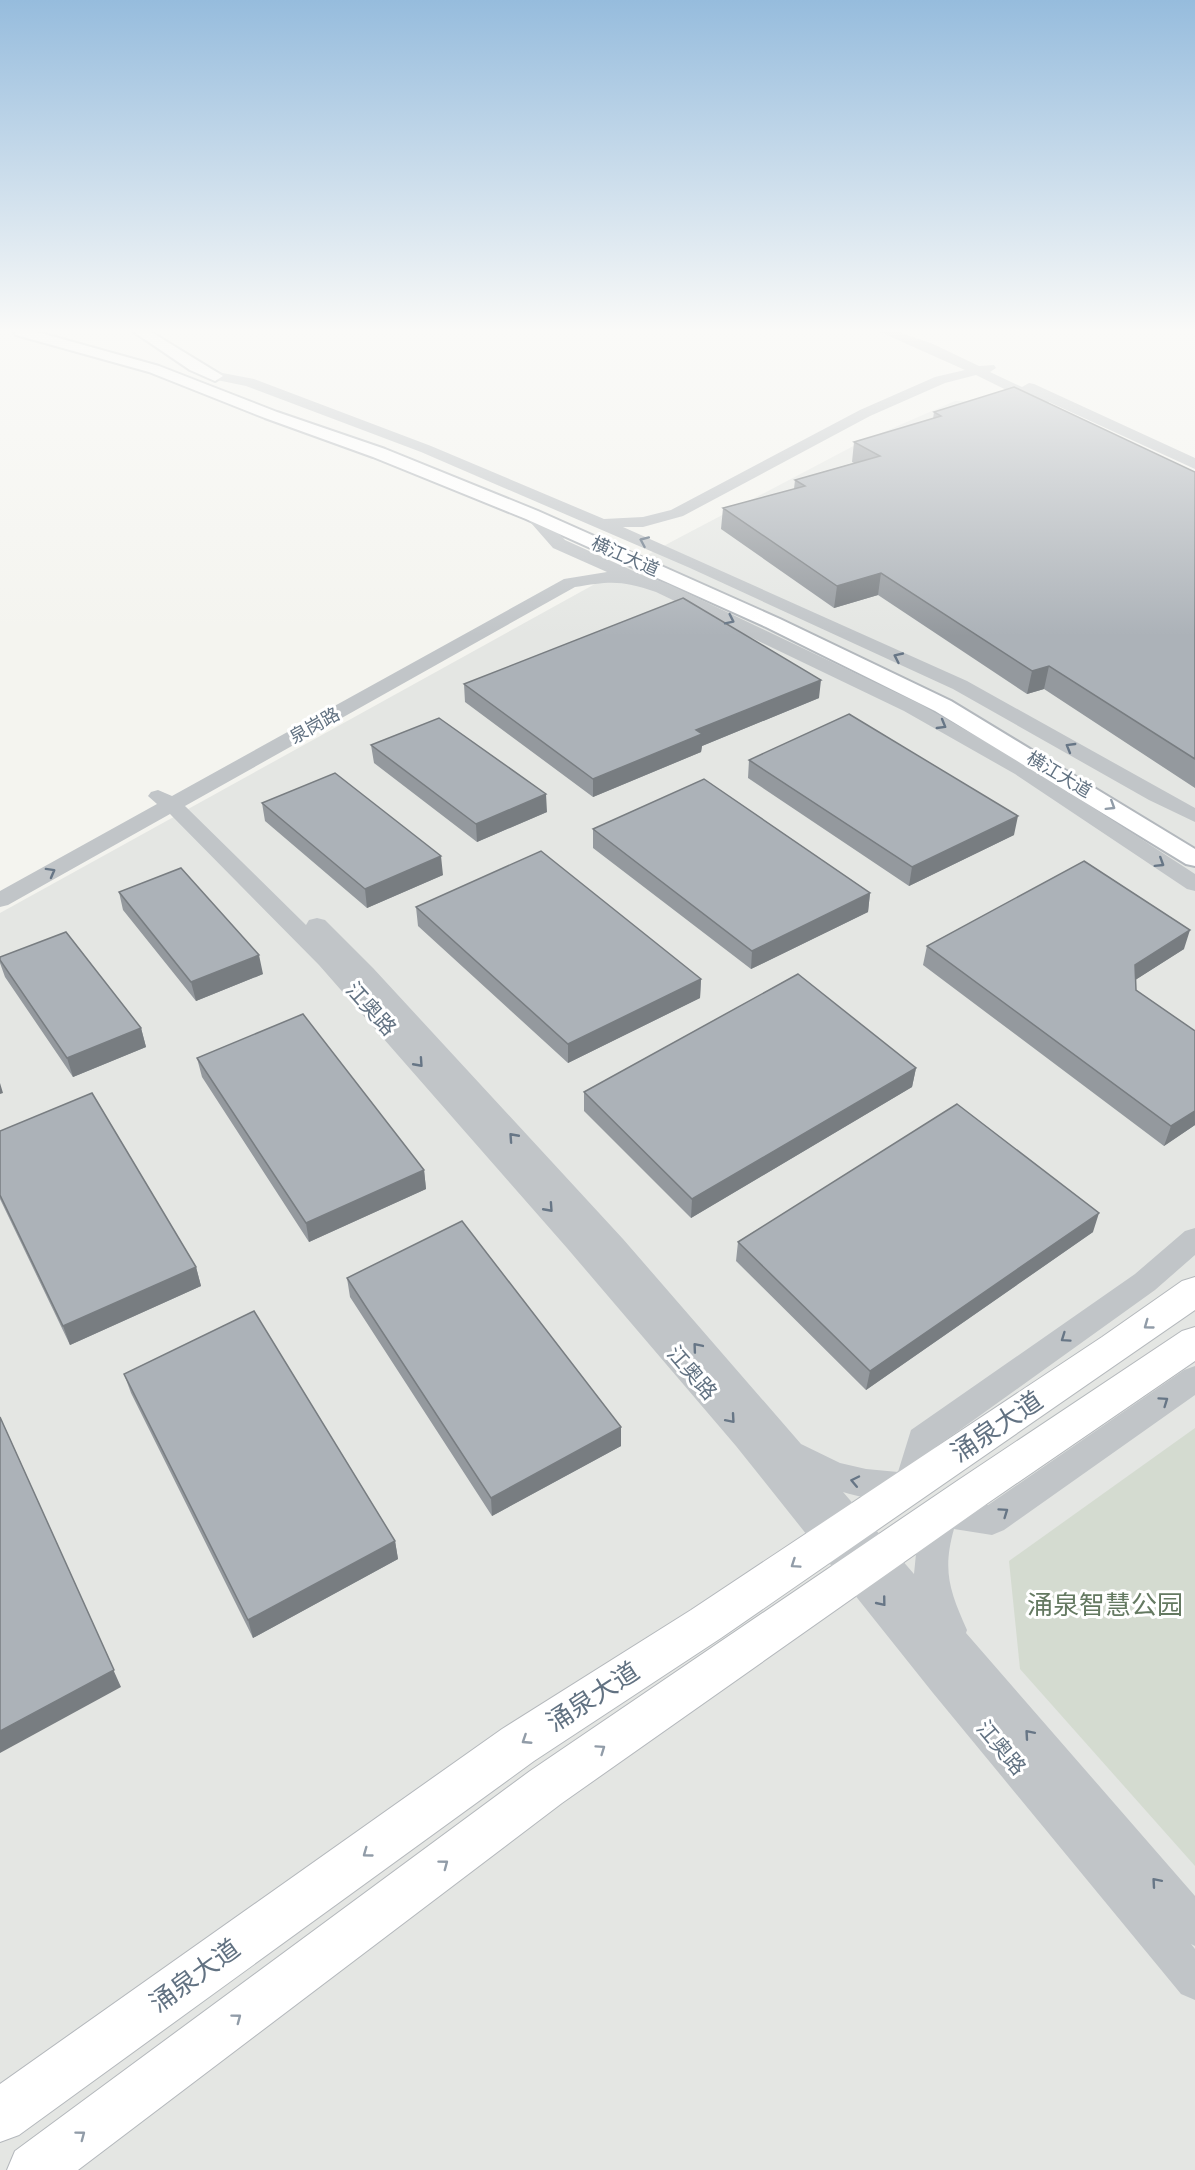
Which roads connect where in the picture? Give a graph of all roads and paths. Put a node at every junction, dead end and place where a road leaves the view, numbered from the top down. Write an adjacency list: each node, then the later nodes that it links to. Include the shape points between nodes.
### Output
1 (323, 433): 9 (main road, 横江大道)
2 (353, 433): 8 (main road, 横江大道)
3 (852, 433): 11 (street)
4 (1113, 433): 7 (street)
5 (1126, 433): 6 (street)
6 (1195, 464)
7 (1195, 474)
8 (561, 512): 10 (street); 16 (main road, 横江大道)
9 (532, 515): 12 (street); 16 (main road, 横江大道)
10 (599, 521): 11 (street); 13 (street, one-way to 10)
11 (679, 524): 13 (street, via 674,550)
12 (559, 544): 14 (street); 15 (street, via 569,561)
13 (683, 558): 16 (street)
14 (636, 579): 15 (street, 泉岗路); 16 (street)
15 (561, 582): 17 (street, 泉岗路)
16 (694, 583): 18 (street, one-way to 16, via 960,686); 19 (main road, 横江大道, via 955,699); 20 (main road, 横江大道, one-way to 20, via 943,706); 22 (street, one-way to 22, via 1022,770)
17 (173, 796): 21 (street, 泉岗路); 23 (street, 泉岗路, one-way to 17); 28 (street, 江奥路, one-way to 17, via 613,1247 365,973); 31 (street, 江奥路, one-way to 31, via 327,960 747,1437)
18 (1195, 816)
19 (1195, 839)
20 (1195, 859)
21 (0, 880)
22 (1195, 884)
23 (0, 900)
24 (1195, 1239): 29 (street, one-way to 29, via 1145,1282 922,1438)
25 (1195, 1291): 29 (main road, 涌泉大道, one-way to 29)
26 (1195, 1342): 30 (main road, 涌泉大道)
27 (1195, 1379): 30 (street, one-way to 27, via 992,1520)
28 (780, 1444): 29 (street, one-way to 28, via 851,1482 810,1464); 31 (street, 江奥路)
29 (910, 1486): 31 (main road, 涌泉大道)
30 (943, 1513): 32 (main road, 涌泉大道); 33 (street, via 932,1542 930,1568 945,1621)
31 (841, 1532): 32 (street, 江奥路); 36 (main road, 涌泉大道, one-way to 36, via 518,1745)
32 (868, 1566): 33 (street, 江奥路); 35 (street, 江奥路, one-way to 35, via 953,1690); 37 (main road, 涌泉大道, one-way to 32, via 546,1787)
33 (969, 1664): 34 (street, 江奥路, one-way to 33)
34 (1195, 1926)
35 (1195, 1980)
36 (0, 2116)
37 (34, 2170)

